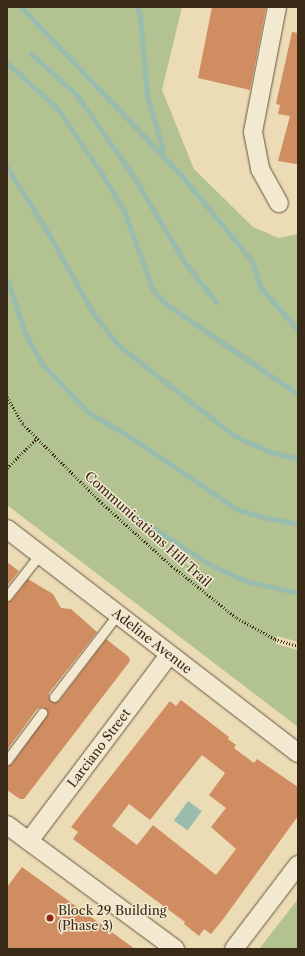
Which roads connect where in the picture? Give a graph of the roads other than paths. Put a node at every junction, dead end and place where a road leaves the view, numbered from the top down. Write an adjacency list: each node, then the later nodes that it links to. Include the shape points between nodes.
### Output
1 (277, 7): 2 (street, via 253,132 260,169)
2 (279, 203)
3 (7, 529): 4 (street, Adeline Avenue)
4 (40, 554): 5 (lane); 6 (street, Adeline Avenue)
5 (7, 596)
6 (118, 614): 7 (street, Adeline Avenue); 8 (lane)
7 (169, 655): 10 (street, Adeline Avenue); 13 (street, Larciano Street)
8 (54, 697)
9 (42, 713): 11 (lane)
10 (298, 753)
11 (7, 760)
12 (7, 825): 13 (street)
13 (29, 841): 15 (street)
14 (298, 865): 16 (street)
15 (174, 949)
16 (234, 949)

